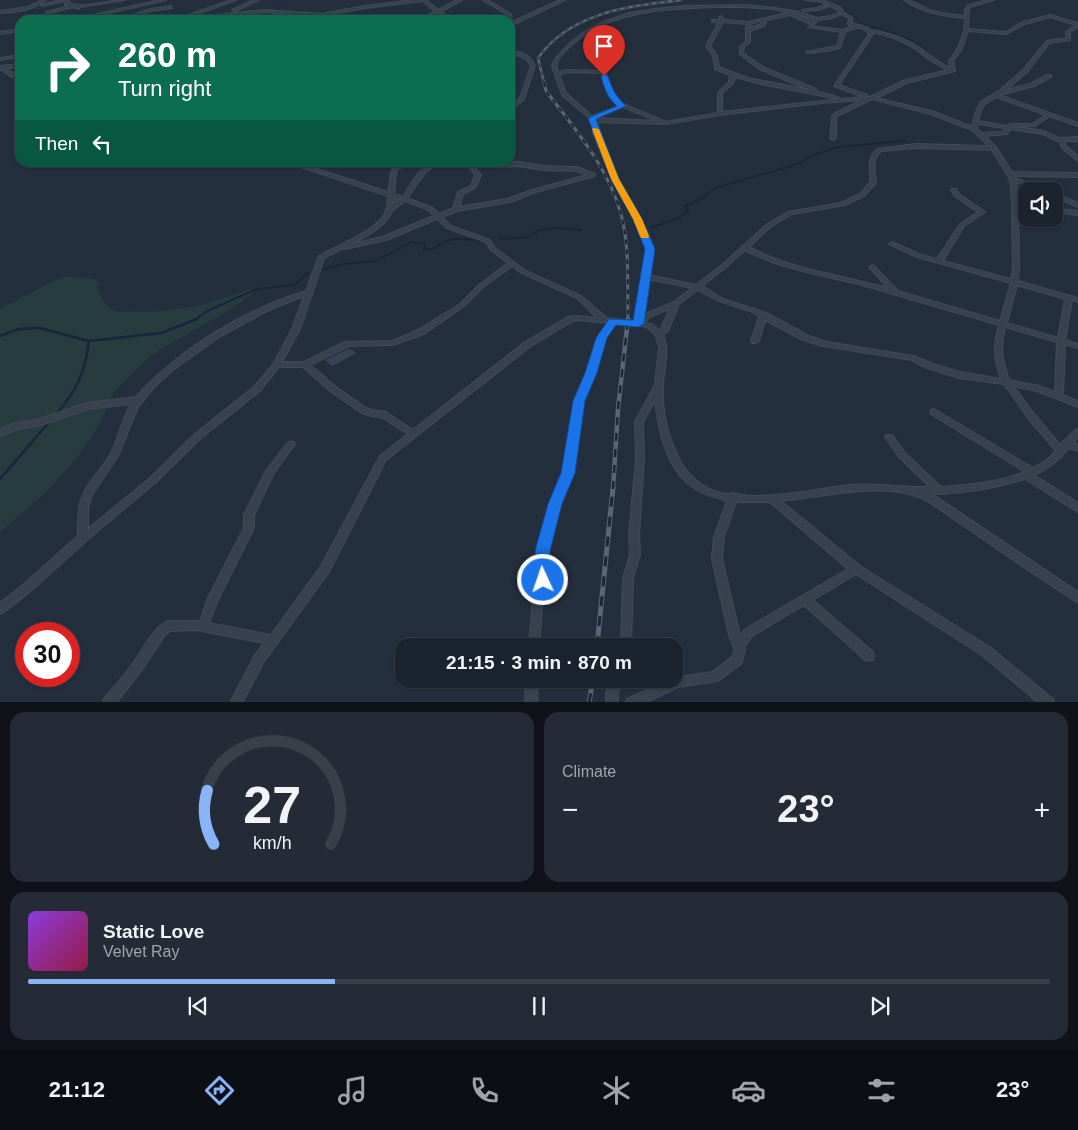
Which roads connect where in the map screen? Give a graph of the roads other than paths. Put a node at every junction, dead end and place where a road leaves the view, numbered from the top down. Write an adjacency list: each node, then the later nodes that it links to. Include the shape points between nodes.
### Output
1 (67, 0): 14 (street); 17 (street, via 66,4)
2 (123, 0): 17 (street)
3 (164, 0): 28 (street)
4 (231, 0): 15 (street); 18 (street)
5 (257, 0): 15 (street)
6 (423, 0): 25 (street); 33 (street)
7 (457, 0): 25 (street)
8 (484, 0): 36 (street)
9 (563, 0): 43 (street)
10 (807, 0): 11 (street)
11 (822, 0): 27 (street, via 840,9)
12 (906, 0): 37 (street, via 944,15)
13 (992, 0): 37 (street, via 969,6)
14 (42, 3): 24 (street); 26 (street)
15 (250, 3): 20 (street)
16 (826, 6): 21 (street)
17 (74, 7): 26 (street); 28 (street)
18 (214, 7): 20 (street); 30 (street)
19 (171, 8): 29 (street)
20 (240, 8): 31 (street)
21 (817, 9): 22 (street); 38 (street)
22 (799, 10): 23 (street); 40 (street)
23 (789, 11): 40 (street, via 813,24); 41 (street); 63 (street, via 750,3 721,4 658,8 612,19 580,35 556,60)
24 (0, 12)
25 (438, 12): 34 (street); 35 (street)
26 (47, 13)
27 (841, 14): 38 (street); 46 (street)
28 (97, 15)
29 (137, 15)
30 (191, 15)
31 (217, 15)
32 (227, 15): 33 (street, via 259,11)
33 (322, 15)
34 (431, 15)
35 (444, 15)
36 (510, 15)
37 (968, 16): 49 (street)
38 (832, 17): 40 (street)
39 (721, 19): 42 (street); 44 (street); 64 (street, via 709,49 718,68)
40 (817, 19)
41 (760, 20): 44 (street); 48 (street, via 763,25)
42 (714, 21)
43 (515, 23)
44 (748, 23): 48 (street)
45 (1078, 24): 49 (street, via 1050,16 1024,23 1006,33); 67 (street, via 1068,32 1070,40 1048,42 1026,70)
46 (856, 26): 50 (street); 51 (street)
47 (810, 27): 50 (street)
48 (749, 30): 68 (street, via 748,42 742,46 741,53 761,68)
49 (966, 30): 61 (street, via 960,52 951,61)
50 (843, 31): 54 (street, via 839,47)
51 (870, 31): 61 (street, via 888,33 923,52 935,64); 69 (street, via 858,56 835,85)
52 (15, 32): 53 (street)
53 (0, 33)
54 (808, 52)
55 (515, 53): 71 (street, via 525,56 533,66 522,99)
56 (617, 56): 62 (street)
57 (15, 57): 58 (street)
58 (0, 59)
59 (15, 64): 60 (street)
60 (1, 69): 65 (street)
61 (953, 70): 69 (street, via 905,82)
62 (604, 72): 63 (street, via 565,71); 72 (street, via 608,90)
63 (557, 74): 75 (street, via 564,94)
64 (733, 74): 68 (street, via 769,85); 73 (street, via 731,82 720,93)
65 (15, 76)
66 (1049, 76): 67 (street, via 1028,88)
67 (999, 93): 74 (street); 76 (street, via 983,102)
68 (820, 94): 70 (street)
69 (872, 98): 70 (street); 80 (street); 82 (street, via 834,117)
70 (841, 100): 73 (street)
71 (515, 105)
72 (623, 106): 75 (street); 77 (street)
73 (720, 114): 77 (street)
74 (1049, 115): 78 (street); 79 (street, via 1033,125 1013,124)
75 (593, 119): 77 (street); 115 (street, via 615,179 648,241 650,255)
76 (974, 122): 79 (street); 80 (street)
77 (666, 123)
78 (1078, 125)
79 (1008, 127): 81 (street, via 1005,133); 83 (street)
80 (974, 129): 81 (street)
81 (981, 135): 85 (street)
82 (833, 138)
83 (1059, 139): 84 (street); 86 (street)
84 (1078, 139)
85 (994, 148): 95 (street); 110 (street, via 909,146 878,150 870,168 873,183 862,195 835,207 790,213 768,226)
86 (1078, 159)
87 (515, 161): 89 (street)
88 (515, 164): 89 (street)
89 (519, 164): 104 (street, via 577,169 593,175 508,201)
90 (303, 167): 98 (street)
91 (396, 167): 98 (street)
92 (430, 167): 99 (street, via 418,176)
93 (473, 167): 104 (street, via 477,179 472,187 460,193)
94 (1078, 174): 95 (street)
95 (1012, 176): 96 (street); 101 (street)
96 (1025, 182)
97 (954, 190): 112 (street, via 982,212 962,224)
98 (390, 195): 99 (street); 105 (street)
99 (404, 199): 105 (street); 108 (street, via 431,209)
100 (1063, 199): 103 (street)
101 (1015, 203): 102 (street); 116 (street)
102 (1018, 204)
103 (1078, 205)
104 (456, 209): 108 (street)
105 (389, 210): 111 (street, via 374,228)
106 (1063, 211): 107 (street)
107 (1078, 213)
108 (438, 216): 111 (street, via 384,239); 113 (street, via 449,228 488,241 493,249)
109 (892, 244): 112 (street)
110 (745, 247): 117 (street); 119 (street, via 763,258)
111 (334, 249): 118 (street, via 321,257 317,264)
112 (939, 261): 116 (street)
113 (512, 263): 124 (street, via 539,280 579,297); 132 (street, via 462,305 421,332 393,343 348,344)
114 (872, 267): 119 (street)
115 (645, 276): 117 (street); 126 (street)
116 (1014, 283): 120 (street); 125 (street)
117 (698, 287): 122 (street); 123 (street)
118 (310, 292): 131 (street, via 296,329); 136 (street, via 288,298 207,342 174,366)
119 (896, 293): 125 (street)
120 (1068, 297): 121 (street); 129 (street)
121 (1078, 300)
122 (676, 304): 126 (street, via 647,315); 127 (street)
123 (763, 315): 128 (street); 133 (street, via 806,338 826,344 897,354 958,375)
124 (609, 321): 126 (street); 141 (street, via 583,317 570,319 528,344); 158 (street, via 579,401 568,473 555,504 542,551 544,576 538,597)
125 (1003, 323): 129 (street); 133 (street, via 998,341 999,363)
126 (638, 324): 127 (street, via 653,327)
127 (659, 335): 134 (street, via 662,355)
128 (755, 341)
129 (1061, 341): 130 (street); 135 (street)
130 (1078, 346)
131 (276, 364): 132 (street); 152 (street, via 258,388 198,436 153,480)
132 (305, 365): 141 (street, via 363,410 383,414)
133 (1006, 382): 135 (street, via 1040,389); 144 (street, via 1032,418)
134 (659, 384): 149 (street, via 661,420 684,476 697,487); 159 (street, via 638,422 640,460 635,555 628,578)
135 (1059, 397): 137 (street)
136 (138, 400): 140 (street, via 87,406); 152 (street, via 114,455 87,497 83,508)
137 (1078, 404)
138 (934, 412): 146 (street)
139 (1078, 432): 144 (street)
140 (0, 433)
141 (414, 434): 160 (street, via 382,458 325,569)
142 (889, 437): 148 (street)
143 (291, 444): 157 (street, via 270,471 249,515 249,528)
144 (1064, 447): 145 (street); 146 (street, via 1049,463)
145 (1078, 448)
146 (1029, 474): 148 (street); 151 (street)
147 (912, 491): 148 (street); 150 (street, via 843,490); 154 (street, via 933,501)
148 (939, 492)
149 (733, 497): 150 (street); 161 (street, via 719,536 717,559)
150 (772, 499): 153 (street)
151 (1078, 508)
152 (83, 538): 156 (street)
153 (856, 568): 155 (street); 170 (street, via 987,652)
154 (1078, 598)
155 (806, 600): 161 (street, via 748,633); 162 (street)
156 (0, 609)
157 (203, 626): 160 (street); 165 (street, via 168,626)
158 (535, 638)
159 (626, 638)
160 (273, 640): 166 (street)
161 (738, 646): 169 (street, via 737,660 718,675 677,682)
162 (869, 656)
163 (532, 688): 167 (street)
164 (614, 688): 168 (street)
165 (108, 702)
166 (236, 702)
167 (531, 702)
168 (612, 702)
169 (631, 702)
170 (1049, 702)

